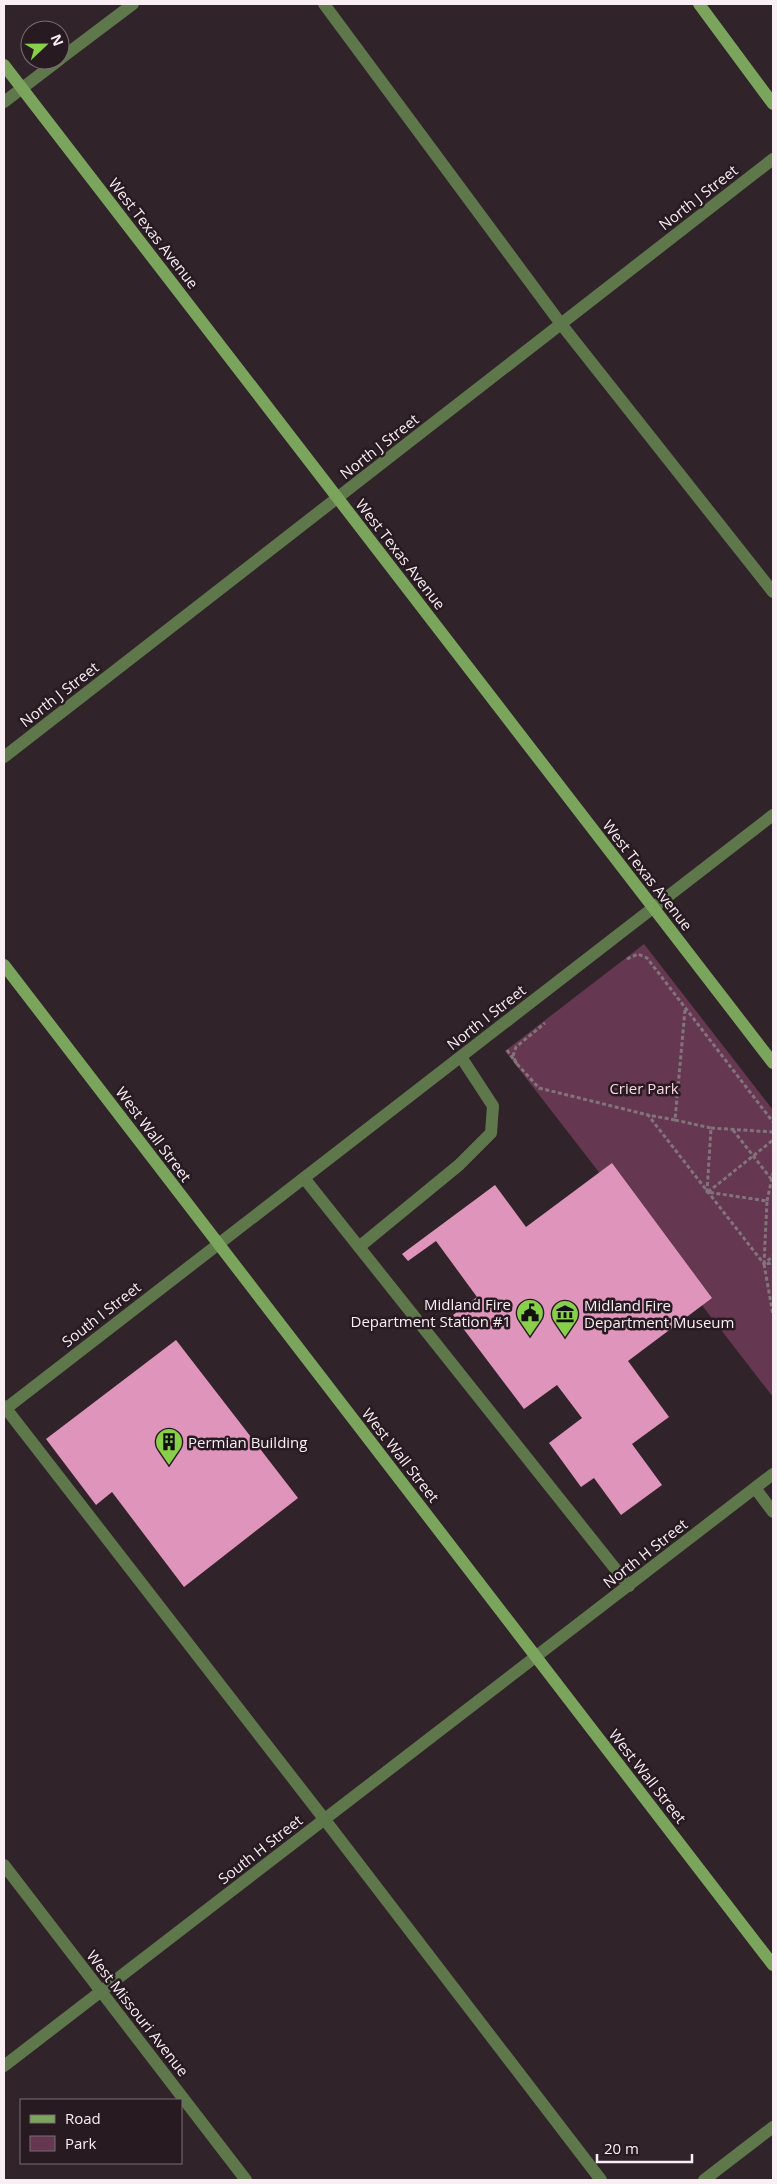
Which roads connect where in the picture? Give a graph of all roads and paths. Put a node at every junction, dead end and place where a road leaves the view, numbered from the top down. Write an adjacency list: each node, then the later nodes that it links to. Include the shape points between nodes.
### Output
1 (133, 4): 4 (street)
2 (324, 4): 11 (street)
3 (698, 4): 9 (main road)
4 (70, 52)
5 (4, 65): 7 (main road, West Texas Avenue)
6 (46, 70): 7 (street)
7 (22, 88): 8 (street); 12 (main road, West Texas Avenue)
8 (4, 102)
9 (773, 104)
10 (773, 159): 11 (street, North J Street)
11 (561, 324): 12 (street, North J Street); 13 (street)
12 (337, 498): 14 (street, North J Street); 16 (main road, West Texas Avenue)
13 (773, 592)
14 (4, 757)
15 (773, 815): 16 (street, North I Street)
16 (653, 908): 21 (street, North I Street); 23 (main road, West Texas Avenue)
17 (623, 963): 19 (path, via 638,954 646,958)
18 (4, 964): 38 (main road, West Wall Street)
19 (685, 1009): 26 (path); 27 (path)
20 (551, 1019): 24 (path, via 516,1047 513,1056)
21 (494, 1032): 22 (street, North I Street); 24 (path)
22 (461, 1057): 34 (street, North I Street); 39 (street, via 494,1106 491,1133 459,1164)
23 (773, 1063)
24 (517, 1064): 25 (path, via 538,1088)
25 (648, 1115): 26 (path); 36 (path)
26 (675, 1120): 28 (path)
27 (773, 1122)
28 (711, 1128): 29 (path); 36 (path)
29 (733, 1130): 30 (path); 32 (path)
30 (773, 1132)
31 (773, 1140): 32 (path)
32 (754, 1155): 35 (path); 36 (path)
33 (773, 1173): 35 (path)
34 (304, 1178): 38 (street, North I Street); 39 (street)
35 (772, 1180): 37 (path)
36 (707, 1192): 37 (path); 42 (path)
37 (767, 1201): 42 (path)
38 (219, 1245): 44 (street, South I Street); 49 (main road, West Wall Street)
39 (359, 1247): 48 (street)
40 (773, 1256): 42 (path)
41 (773, 1263): 42 (path)
42 (764, 1264): 43 (path)
43 (773, 1315)
44 (4, 1408): 50 (street)
45 (773, 1474): 46 (street, North H Street)
46 (755, 1488): 47 (street); 48 (street, North H Street)
47 (773, 1512)
48 (629, 1586): 49 (street, North H Street)
49 (536, 1657): 50 (street, South H Street); 52 (main road, West Wall Street)
50 (325, 1820): 53 (street, South H Street); 57 (street)
51 (4, 1864): 53 (street, West Missouri Avenue)
52 (773, 1965)
53 (101, 1991): 54 (street, South H Street); 56 (street, West Missouri Avenue)
54 (4, 2066)
55 (773, 2127): 58 (street)
56 (246, 2180)
57 (601, 2180)
58 (704, 2180)

